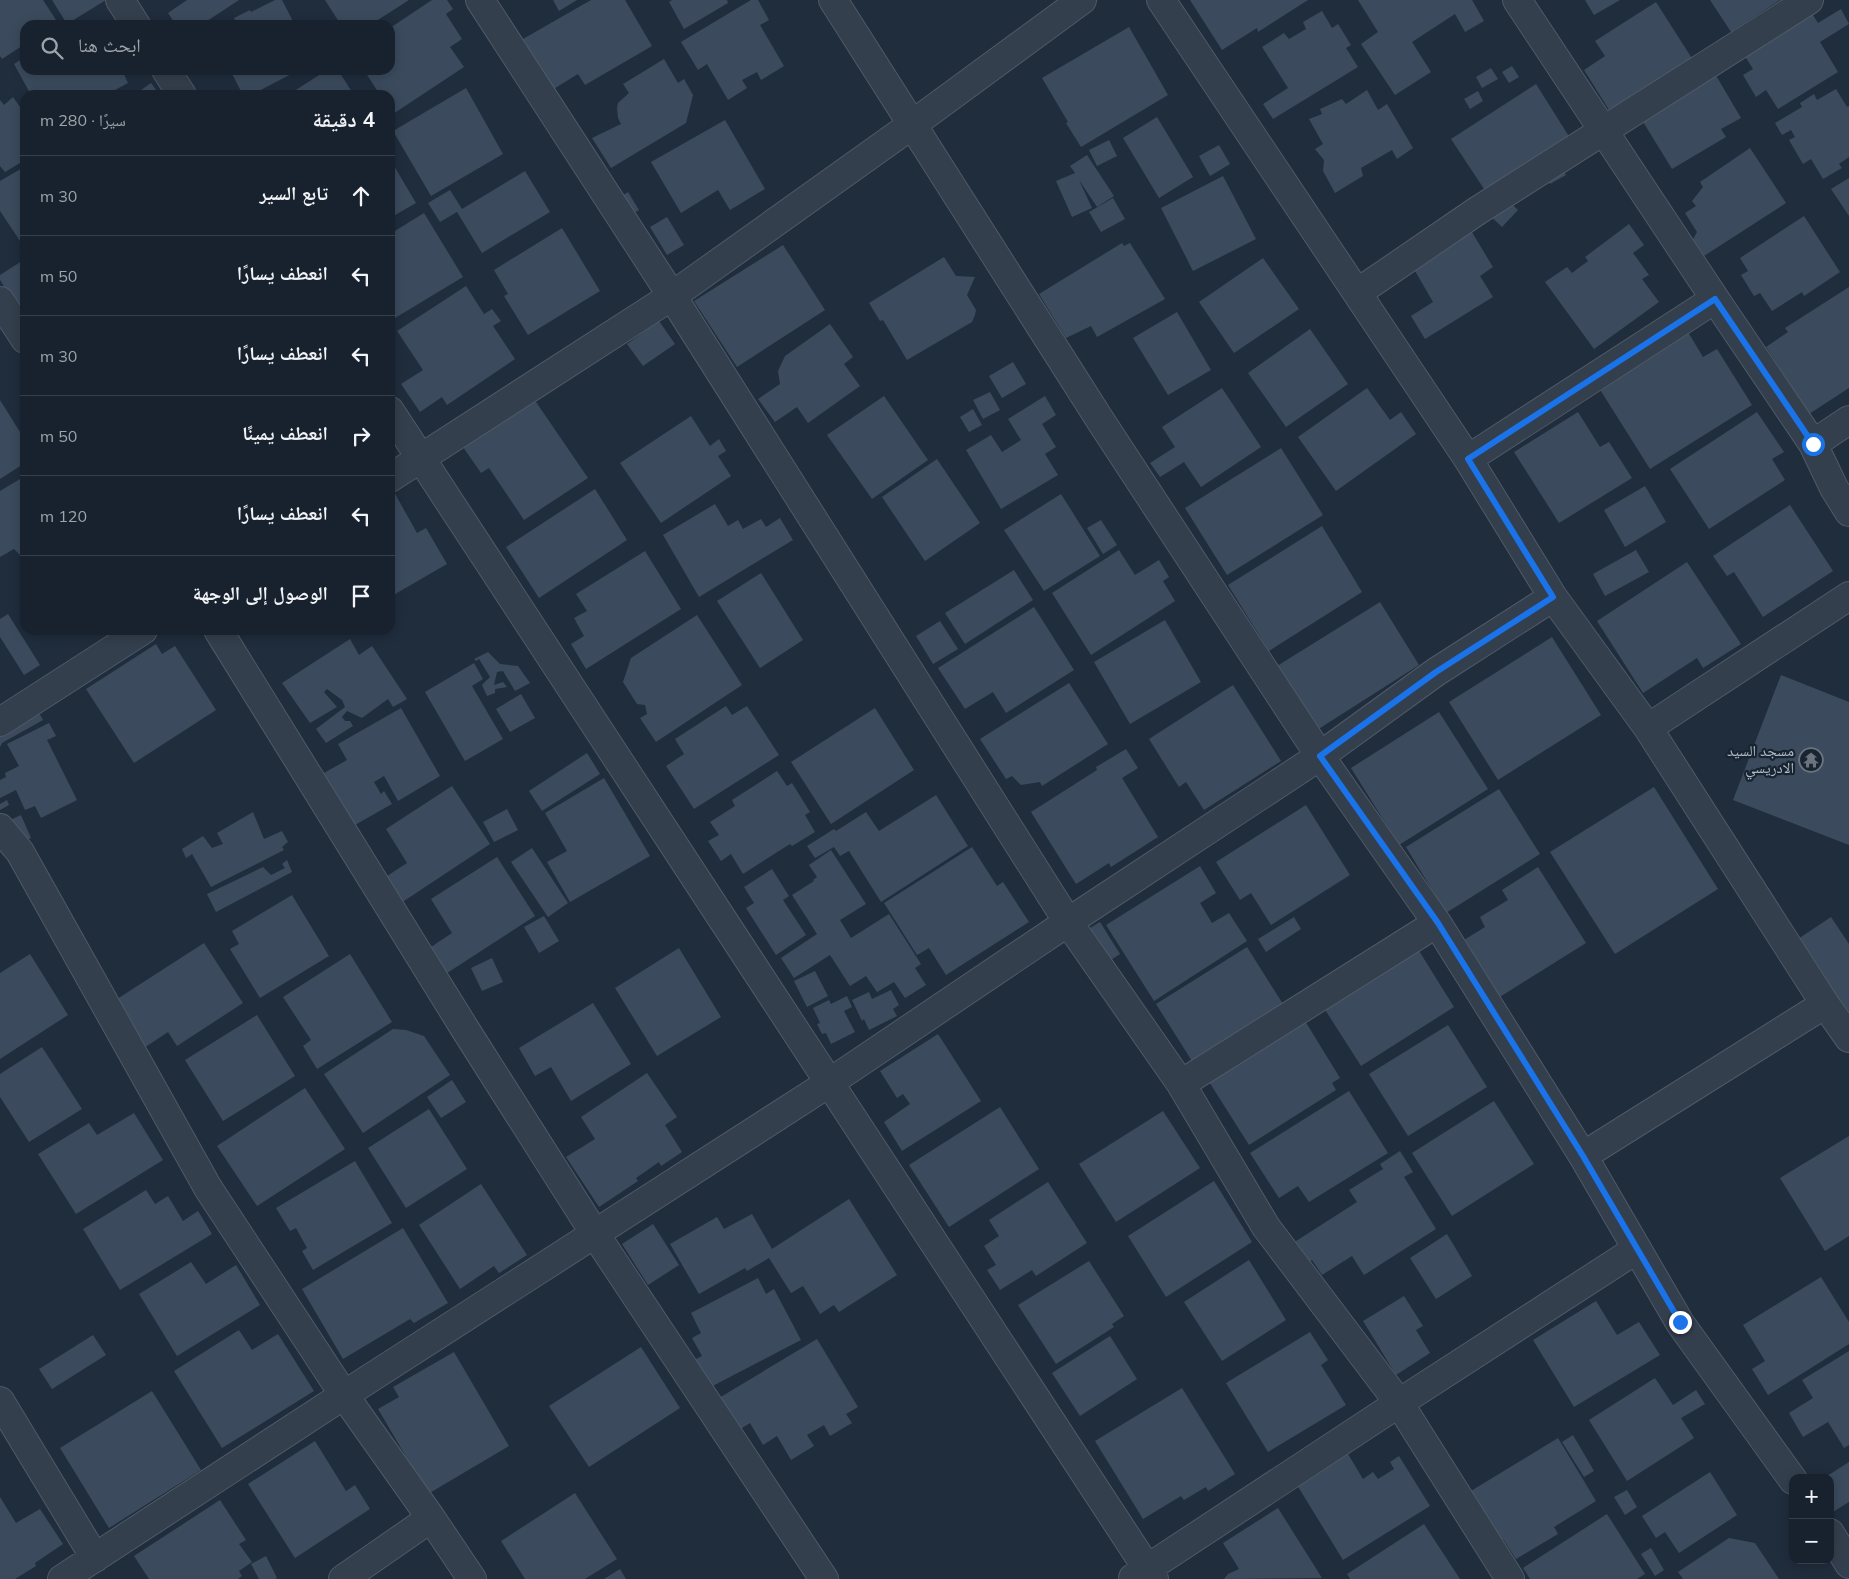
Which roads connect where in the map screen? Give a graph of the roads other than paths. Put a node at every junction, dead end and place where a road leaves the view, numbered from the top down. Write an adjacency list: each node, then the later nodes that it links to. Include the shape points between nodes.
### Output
1 (120, 0): 8 (street)
2 (480, 0): 14 (street)
3 (833, 0): 11 (street)
4 (1082, 0): 11 (street)
5 (1161, 0): 13 (street)
6 (1517, 0): 12 (street)
7 (1809, 0): 12 (street)
8 (133, 20)
9 (169, 75): 10 (street)
10 (179, 90)
11 (913, 124): 14 (street); 31 (street, via 1102,423)
12 (1603, 130): 13 (street); 15 (street)
13 (1357, 293): 22 (street)
14 (672, 296): 21 (street); 34 (street)
15 (1715, 299): 20 (street); 22 (street)
16 (0, 301): 17 (street)
17 (20, 331)
18 (395, 418): 21 (street)
19 (1849, 420): 20 (street)
20 (1813, 444): 24 (street)
21 (422, 459): 23 (street); 38 (street)
22 (1468, 459): 26 (street)
23 (395, 475)
24 (1849, 512)
25 (1849, 596): 30 (street)
26 (1553, 597): 30 (street); 31 (street, via 1436,672)
27 (135, 635): 29 (street)
28 (221, 635): 41 (street)
29 (0, 722)
30 (1648, 728): 36 (street)
31 (1320, 756): 34 (street); 35 (street)
32 (0, 828): 33 (street)
33 (10, 858): 43 (street, via 208,1188)
34 (1068, 922): 38 (street); 39 (street)
35 (1438, 923): 39 (street); 40 (street)
36 (1825, 1004): 37 (street); 40 (street)
37 (1849, 1038)
38 (829, 1083): 41 (street); 51 (street)
39 (1181, 1084): 45 (street, via 1266,1227)
40 (1583, 1156): 42 (street)
41 (595, 1234): 43 (street); 55 (street)
42 (1637, 1249): 45 (street); 46 (street, via 1680,1322)
43 (344, 1395): 47 (street); 49 (street)
44 (0, 1400): 49 (street)
45 (1399, 1403): 51 (street); 56 (street)
46 (1789, 1474)
47 (431, 1518): 53 (street); 54 (street)
48 (1834, 1540): 50 (street)
49 (95, 1558): 52 (street)
50 (1849, 1564)
51 (1144, 1576)
52 (62, 1579)
53 (343, 1579)
54 (472, 1579)
55 (824, 1579)
56 (1510, 1579)

